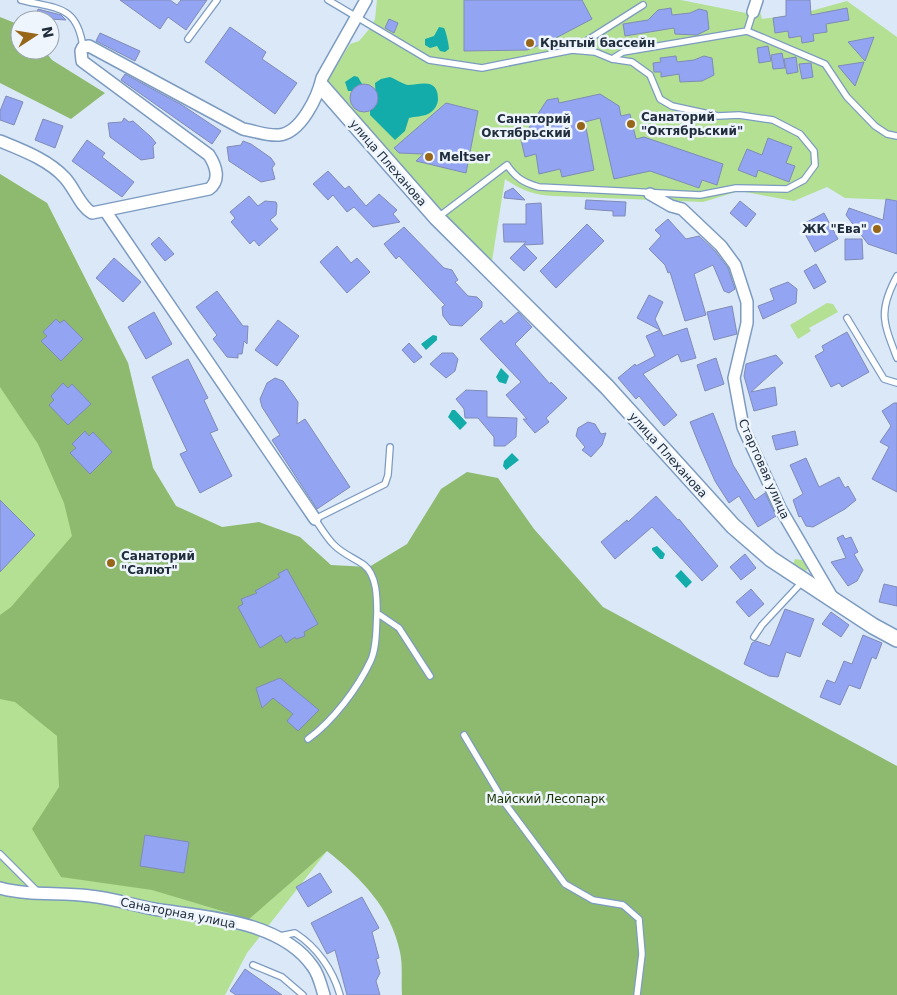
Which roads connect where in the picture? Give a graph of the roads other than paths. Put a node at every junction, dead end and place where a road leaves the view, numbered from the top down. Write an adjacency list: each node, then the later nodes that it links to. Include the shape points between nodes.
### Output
1 (21, 0): 11 (lane, via 71,15)
2 (216, 0): 10 (lane)
3 (328, 0): 8 (lane)
4 (366, 0): 8 (street)
5 (757, 0): 7 (street)
6 (643, 5): 12 (lane)
7 (753, 12): 9 (lane)
8 (355, 17): 12 (lane, via 429,60 458,66 506,65); 14 (street, via 322,78)
9 (747, 31): 13 (lane, via 623,52); 15 (lane, via 825,64 847,96 875,126)
10 (188, 39)
11 (83, 47): 14 (street, via 89,46 243,128 270,135 281,135 300,124); 18 (street, via 82,61 209,155 216,172 216,180 209,189)
12 (572, 50): 13 (lane, via 595,52)
13 (612, 59): 17 (lane, via 632,62 642,68 650,75 660,98 672,106 718,116 772,120 800,134 814,151 814,165 804,180 787,189 736,188 700,195)
14 (322, 87): 19 (street, улица Плеханова)
15 (897, 136)
16 (0, 141): 18 (street, via 52,167 64,177 88,211)
17 (650, 194): 19 (lane, via 539,187 525,184 507,165); 27 (street, Стартовая улица, via 682,209 721,246 735,266 747,302 747,323 734,378 743,427 780,508)
18 (106, 212): 25 (street)
19 (437, 218): 26 (street, улица Плеханова, via 607,387 733,526 772,559)
20 (897, 276): 22 (lane, via 883,309 887,333)
21 (847, 318): 23 (lane, via 884,379)
22 (897, 358)
23 (897, 383)
24 (390, 447): 25 (lane, via 385,484)
25 (316, 520): 28 (lane, via 334,544 365,566 377,596)
26 (805, 580): 27 (street, улица Плеханова); 29 (lane, via 762,624)
27 (832, 597): 30 (street, улица Плеханова)
28 (377, 613): 31 (lane, via 399,628); 33 (lane, via 371,660 325,727)
29 (754, 637)
30 (897, 639)
31 (430, 676)
32 (464, 736): 42 (lane, via 504,802 565,884 593,900 623,905 639,919 642,954)
33 (308, 739)
34 (0, 854): 36 (lane)
35 (0, 888): 36 (street, Санаторная улица)
36 (39, 893): 37 (street, Санаторная улица, via 91,896 219,918)
37 (276, 937): 40 (street, Санаторная улица, via 293,946 313,967); 41 (lane, via 295,933 303,938 328,967)
38 (253, 965): 39 (lane, via 282,978)
39 (304, 995)
40 (324, 995)
41 (340, 995)
42 (637, 995)

